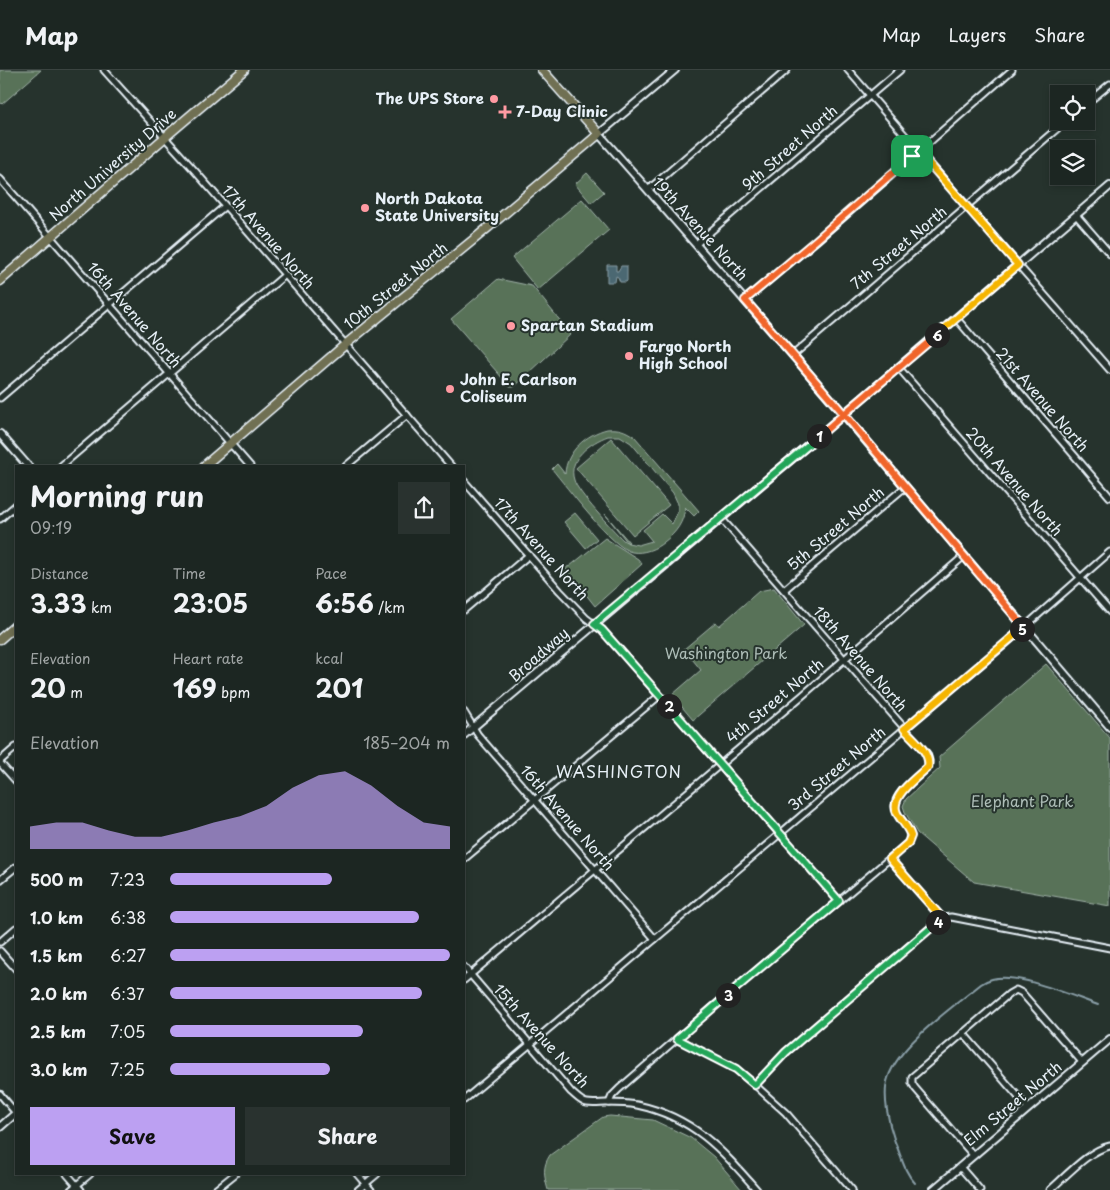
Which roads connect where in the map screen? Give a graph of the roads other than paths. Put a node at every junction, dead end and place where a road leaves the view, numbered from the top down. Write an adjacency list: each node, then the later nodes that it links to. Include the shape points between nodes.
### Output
1 (104, 70): 14 (street, 17th Avenue North)
2 (244, 70): 14 (main road, North University Drive)
3 (542, 70): 13 (main road, 19th Avenue North)
4 (675, 70): 13 (street, 10th Street North)
5 (788, 70): 18 (street)
6 (848, 70): 10 (street)
7 (900, 70): 10 (street, 9th Street North)
8 (1012, 70): 15 (street)
9 (1110, 84): 11 (street)
10 (870, 96): 15 (street); 23 (street, 9th Street North)
11 (1095, 96)
12 (1056, 130): 20 (street, 7th Street North)
13 (599, 134): 18 (street, 19th Avenue North); 31 (main road, 10th Street North)
14 (164, 137): 19 (street, 17th Avenue North); 22 (main road, North University Drive)
15 (918, 151): 20 (street); 28 (street)
16 (0, 179): 22 (street, 16th Avenue North)
17 (1110, 186): 21 (street, Broadway)
18 (648, 190): 23 (street, 19th Avenue North)
19 (225, 206): 26 (street, 17th Avenue North); 29 (street)
20 (967, 207): 25 (street); 32 (street, 7th Street North)
21 (1076, 215): 24 (street); 25 (street, Broadway)
22 (50, 237): 27 (main road, North University Drive); 29 (street, 16th Avenue North)
23 (696, 244): 28 (street, 19th Avenue North)
24 (1110, 254)
25 (1018, 265): 30 (street, Broadway); 34 (street)
26 (285, 275): 31 (street, 17th Avenue North); 35 (street)
27 (0, 281)
28 (745, 300): 32 (street, 19th Avenue North)
29 (109, 305): 35 (street, 16th Avenue North); 36 (street)
30 (956, 318): 33 (street, Broadway); 49 (street, 21st Avenue North)
31 (346, 344): 38 (street, 17th Avenue North); 40 (main road, 10th Street North)
32 (793, 355): 37 (street, 19th Avenue North)
33 (899, 368): 37 (street, Broadway); 56 (street, 20th Avenue North)
34 (1110, 370)
35 (169, 374): 40 (street, 16th Avenue North); 42 (street)
36 (0, 398)
37 (844, 414): 48 (street, 19th Avenue North); 51 (street, Broadway)
38 (407, 415): 45 (street); 46 (street, 17th Avenue North)
39 (0, 434): 41 (street)
40 (230, 444): 43 (main road, 10th Street North); 44 (street, 16th Avenue North)
41 (27, 465)
42 (62, 465)
43 (205, 465)
44 (249, 465)
45 (347, 465)
46 (450, 465)
47 (465, 485): 54 (street, 17th Avenue North)
48 (904, 487): 55 (street, 19th Avenue North); 57 (street, 5th Street North)
49 (1110, 497)
50 (15, 506): 52 (street)
51 (722, 518): 57 (street, 18th Avenue North); 60 (street, Broadway)
52 (0, 519)
53 (1110, 552): 56 (street, 3rd Street North)
54 (529, 555): 58 (street); 60 (street, 17th Avenue North)
55 (964, 556): 62 (street, 19th Avenue North); 64 (street, 4th Street North)
56 (1081, 578): 59 (street, 20th Avenue North); 62 (street, 3rd Street North)
57 (784, 590): 64 (street, 18th Avenue North)
58 (465, 609)
59 (1110, 612)
60 (594, 624): 65 (street, 17th Avenue North); 67 (street, Broadway)
61 (15, 626): 63 (main road)
62 (1024, 627): 68 (street, 19th Avenue North); 69 (street, 3rd Street North)
63 (0, 639)
64 (844, 659): 69 (street, 18th Avenue North); 73 (street, 4th Street North)
65 (659, 696): 73 (street, 17th Avenue North); 75 (street)
66 (465, 714): 67 (street, 16th Avenue North)
67 (474, 727): 70 (street, Broadway); 75 (street, 16th Avenue North)
68 (1110, 727)
69 (904, 729): 76 (street, 3rd Street North); 78 (street, 18th Avenue North, via 927,754 929,761 928,767 895,802 897,813 911,836 908,843)
70 (465, 735)
71 (15, 748): 72 (street)
72 (0, 762): 74 (street)
73 (720, 765): 76 (street, 17th Avenue North); 80 (street, 4th Street North)
74 (15, 780)
75 (535, 799): 77 (street); 80 (street, 16th Avenue North)
76 (780, 834): 82 (street, 17th Avenue North); 85 (street, 3rd Street North)
77 (465, 858)
78 (890, 859): 82 (street); 83 (street)
79 (15, 868): 81 (street)
80 (595, 870): 85 (street, 16th Avenue North); 91 (street, 4th Street North)
81 (0, 880)
82 (839, 901): 94 (street)
83 (942, 918): 87 (street, via 951,917); 98 (street, via 786,1052)
84 (15, 929): 86 (street)
85 (655, 939): 96 (street, 3rd Street North)
86 (0, 942)
87 (1110, 948)
88 (0, 951): 89 (street)
89 (15, 968)
90 (465, 968): 91 (street, 15th Avenue North)
91 (470, 975): 92 (street, 4th Street North); 96 (street, 15th Avenue North)
92 (465, 979)
93 (963, 1033): 97 (street, via 1016,990); 102 (street); 107 (street, via 912,1080 915,1088)
94 (677, 1039): 98 (street, via 736,1069); 101 (street, via 619,1089)
95 (1110, 1039): 97 (street, Elm Street North)
96 (531, 1044): 100 (street, 3rd Street North); 101 (street, 15th Avenue North, via 580,1100)
97 (1082, 1062): 102 (street, Elm Street North)
98 (755, 1085): 122 (street, via 786,1113)
99 (0, 1094): 103 (street)
100 (465, 1099)
101 (609, 1103): 121 (street, 15th Avenue North, via 656,1110 696,1129 725,1154)
102 (1028, 1108): 107 (street, Elm Street North)
103 (15, 1112)
104 (15, 1114): 105 (street)
105 (0, 1127)
106 (1110, 1146): 125 (street, via 1102,1147)
107 (973, 1155): 108 (street, Elm Street North)
108 (960, 1167): 123 (street, Elm Street North); 124 (street)
109 (68, 1175): 115 (street)
110 (89, 1175): 115 (street)
111 (234, 1175): 118 (street)
112 (358, 1175): 114 (street)
113 (376, 1175): 114 (street)
114 (366, 1184): 119 (street); 120 (street)
115 (77, 1185): 116 (street); 117 (street)
116 (71, 1190)
117 (81, 1190)
118 (215, 1190)
119 (358, 1190)
120 (371, 1190)
121 (757, 1190)
122 (852, 1190)
123 (933, 1190)
124 (980, 1190)
125 (1050, 1190)

